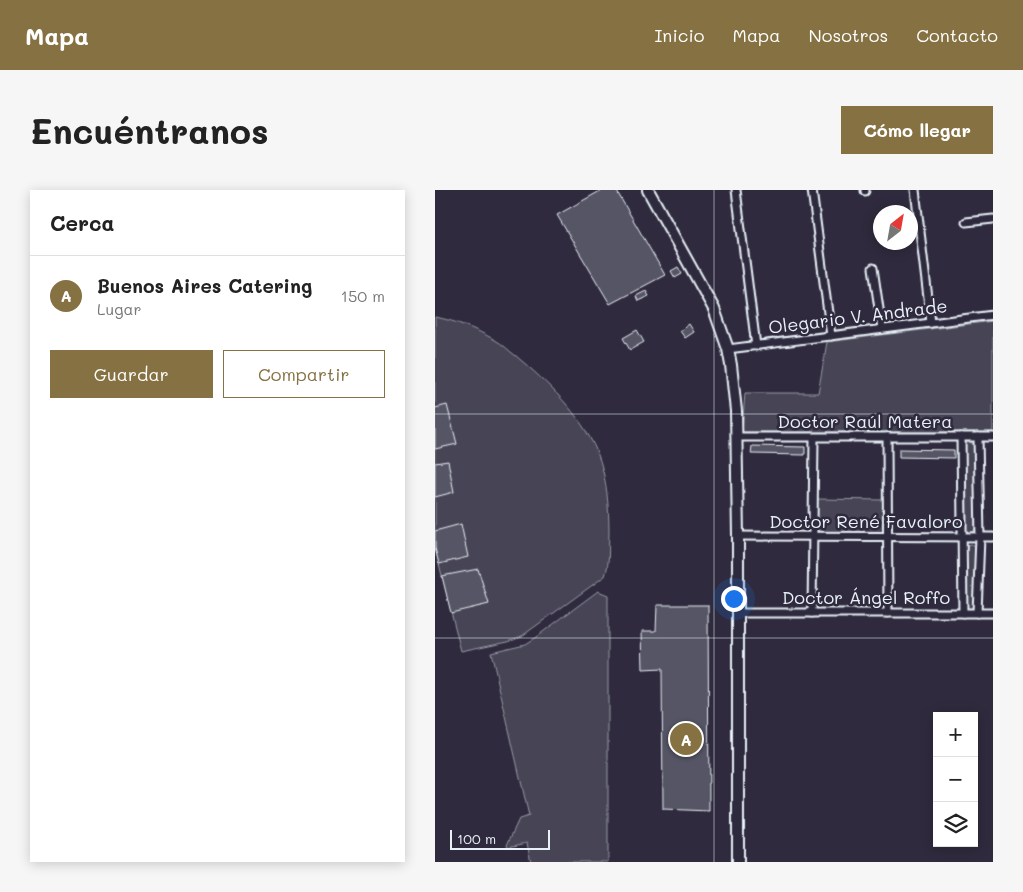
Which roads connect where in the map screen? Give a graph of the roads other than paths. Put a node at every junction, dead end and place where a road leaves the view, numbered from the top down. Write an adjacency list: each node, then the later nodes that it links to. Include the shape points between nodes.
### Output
1 (648, 190): 13 (main road, via 714,309)
2 (736, 190): 12 (street)
3 (813, 190): 11 (street)
4 (915, 190): 9 (street)
5 (993, 219): 6 (street)
6 (966, 222)
7 (873, 268): 10 (street)
8 (993, 315): 9 (street, Olegario V. Andrade)
9 (931, 323): 10 (street, Olegario V. Andrade)
10 (882, 329): 11 (street, Olegario V. Andrade)
11 (831, 336): 12 (street, Olegario V. Andrade)
12 (756, 346): 13 (street, Olegario V. Andrade)
13 (728, 349): 17 (main road, via 734,385)
14 (961, 437): 15 (street, Doctor Raúl Matera); 19 (street, Doctor Raúl Matera); 23 (street)
15 (979, 437): 16 (street, Doctor Raúl Matera); 24 (street)
16 (993, 437)
17 (736, 438): 18 (street, Doctor Raúl Matera); 20 (main road)
18 (814, 438): 19 (street, Doctor Raúl Matera); 21 (street)
19 (887, 438): 22 (street)
20 (738, 536): 21 (street, Doctor René Favaloro); 26 (main road)
21 (812, 536): 22 (street, Doctor René Favaloro); 27 (street)
22 (888, 537): 23 (street, Doctor René Favaloro); 28 (street)
23 (962, 537): 24 (street, Doctor René Favaloro); 29 (street)
24 (980, 537): 25 (street, Doctor René Favaloro); 31 (street)
25 (993, 537)
26 (738, 613): 27 (street, Doctor Ángel Roffo); 32 (main road)
27 (812, 613): 28 (street, Doctor Ángel Roffo)
28 (888, 613): 29 (street, Doctor Ángel Roffo)
29 (963, 613): 31 (street, Doctor Ángel Roffo)
30 (993, 613): 31 (street, Doctor Ángel Roffo)
31 (977, 614)
32 (738, 862)

